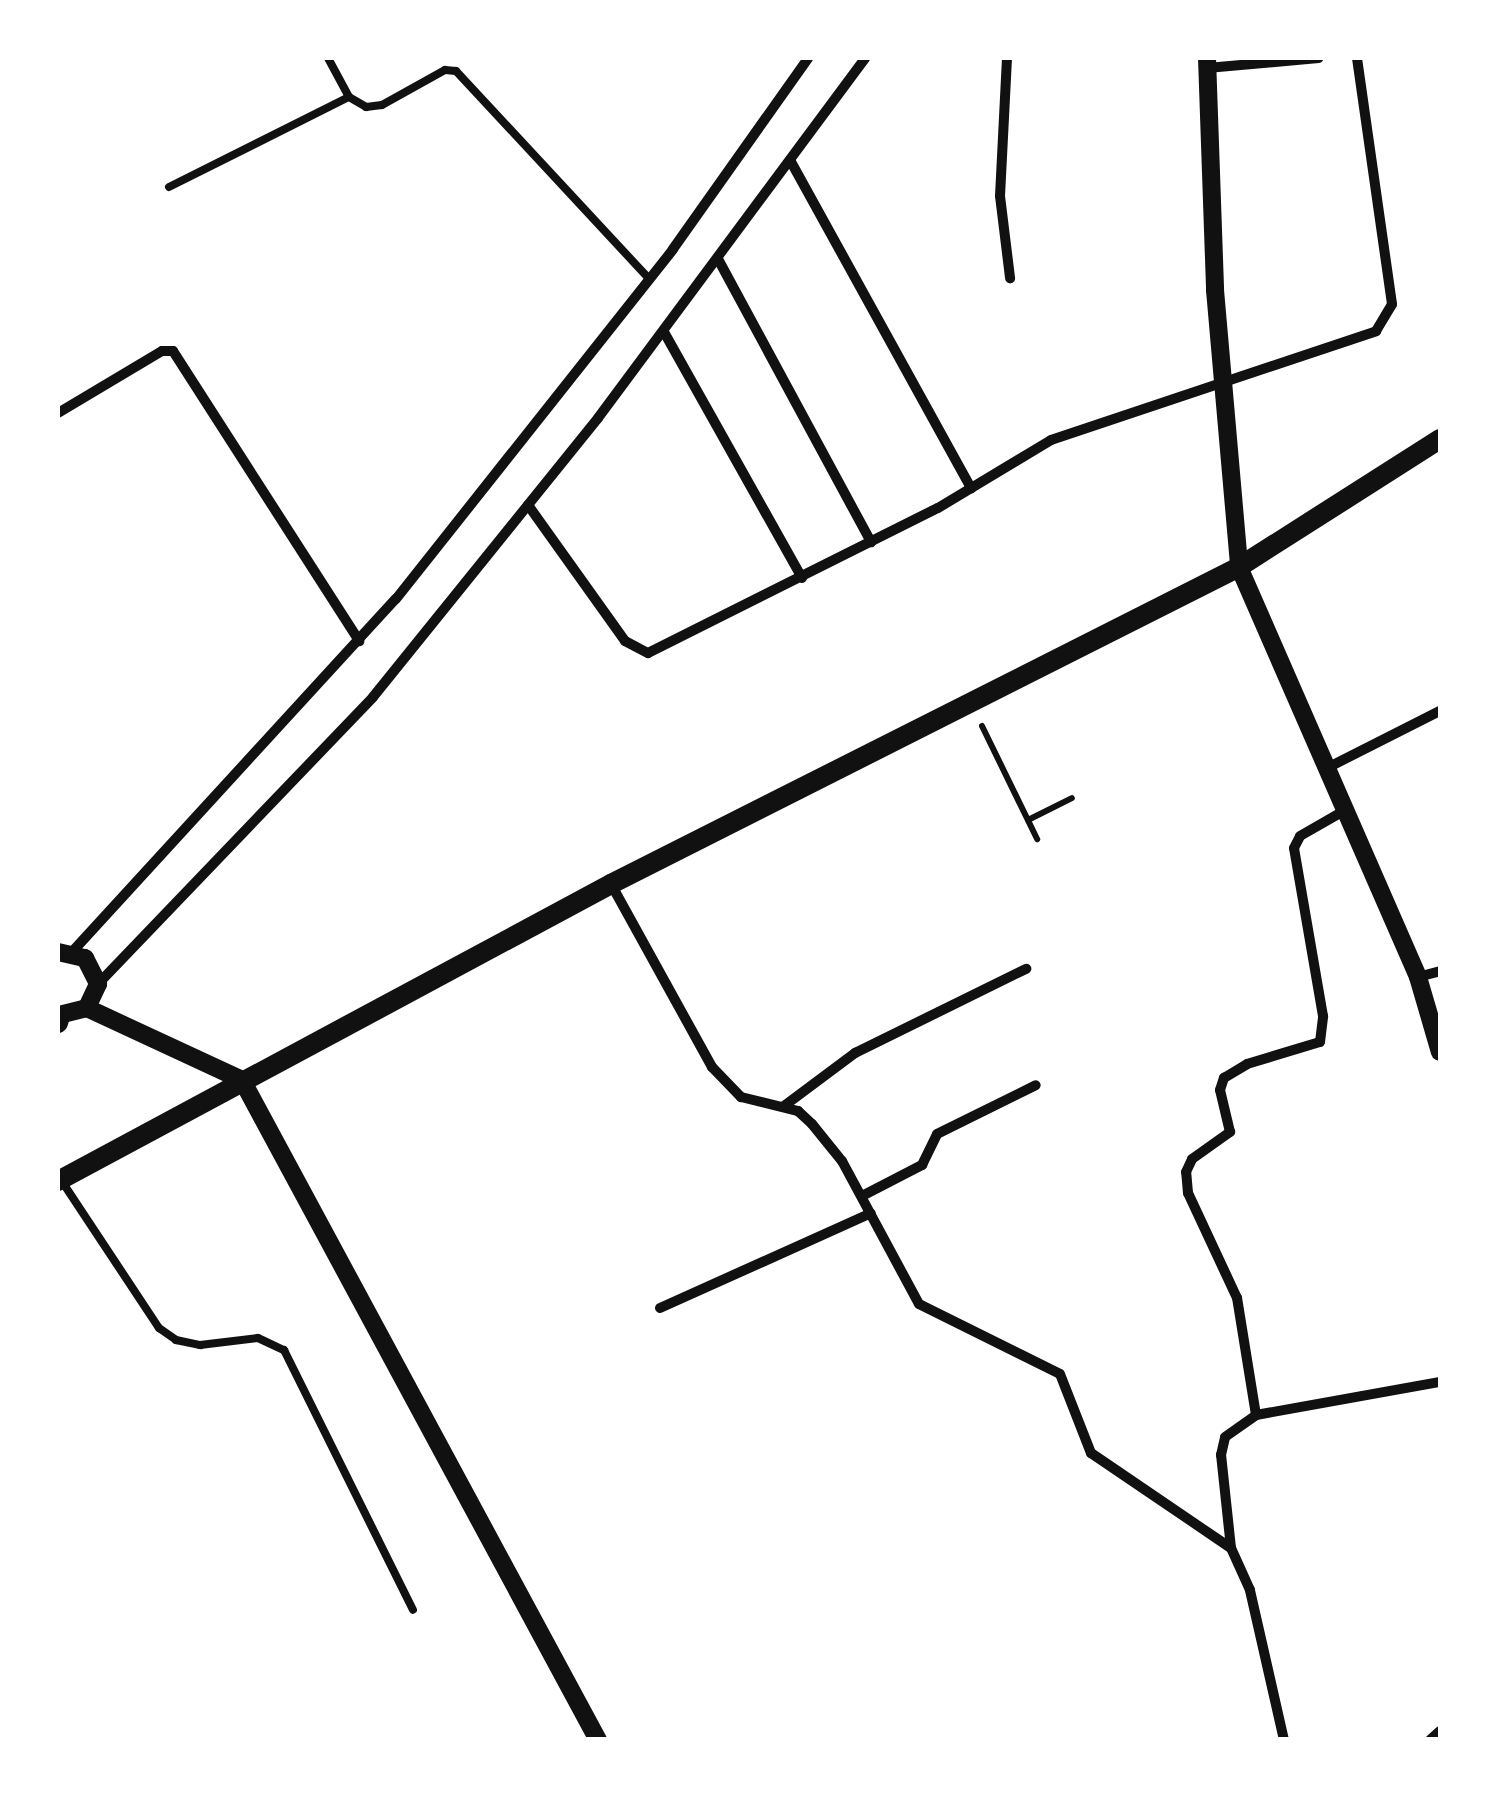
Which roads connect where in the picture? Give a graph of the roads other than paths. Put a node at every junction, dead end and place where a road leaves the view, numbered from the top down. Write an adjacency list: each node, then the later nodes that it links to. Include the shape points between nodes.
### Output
1 (328, 58): 8 (lane)
2 (808, 58): 13 (street)
3 (865, 58): 9 (street)
4 (1006, 58): 12 (street, via 1000,196)
5 (1319, 58): 7 (street)
6 (1357, 58): 15 (street, via 1391,314 1368,335)
7 (1207, 63): 15 (street)
8 (348, 97): 10 (lane); 13 (lane, via 374,108 445,70 456,71)
9 (790, 160): 11 (street); 18 (street)
10 (168, 187)
11 (718, 260): 14 (street); 20 (street)
12 (1010, 278)
13 (649, 280): 23 (street)
14 (664, 332): 19 (street); 22 (street)
15 (1226, 386): 18 (street, via 1098,419); 21 (street)
16 (58, 413): 23 (street, via 173,350)
17 (1440, 439): 21 (main road)
18 (971, 488): 20 (street)
19 (528, 505): 22 (street, via 639,652); 32 (street, via 373,697)
20 (871, 542): 22 (street)
21 (1239, 567): 25 (street); 27 (main road)
22 (802, 578)
23 (358, 641): 28 (street)
24 (1440, 712): 25 (street)
25 (1323, 770): 26 (street)
26 (1342, 812): 31 (street); 44 (street, via 1300,836 1294,848 1323,1016 1320,1042 1247,1064 1224,1078 1220,1090 1230,1132 1192,1159 1186,1172 1188,1193 1237,1298)
27 (611, 884): 36 (main road); 38 (street, via 712,1068 742,1097)
28 (65, 952): 32 (street, via 90,963)
29 (1026, 969): 38 (street, via 855,1052)
30 (1440, 971): 31 (street)
31 (1418, 977): 35 (street)
32 (98, 984): 33 (street)
33 (87, 1008): 34 (street); 36 (street)
34 (58, 1018)
35 (1440, 1052)
36 (242, 1080): 39 (main road); 48 (street)
37 (1036, 1085): 40 (street, via 937,1134 922,1165)
38 (784, 1106): 40 (street, via 812,1124)
39 (59, 1180): 46 (lane, via 159,1328 188,1342 258,1338 284,1350)
40 (862, 1196): 41 (street)
41 (871, 1213): 42 (street); 45 (street, via 926,1311 1060,1374 1091,1453)
42 (660, 1308)
43 (1440, 1382): 44 (street)
44 (1256, 1414): 45 (street, via 1236,1423 1221,1455)
45 (1230, 1548): 49 (street, via 1250,1590)
46 (413, 1610)
47 (1440, 1731): 50 (street)
48 (598, 1740)
49 (1284, 1740)
50 (1430, 1740)

